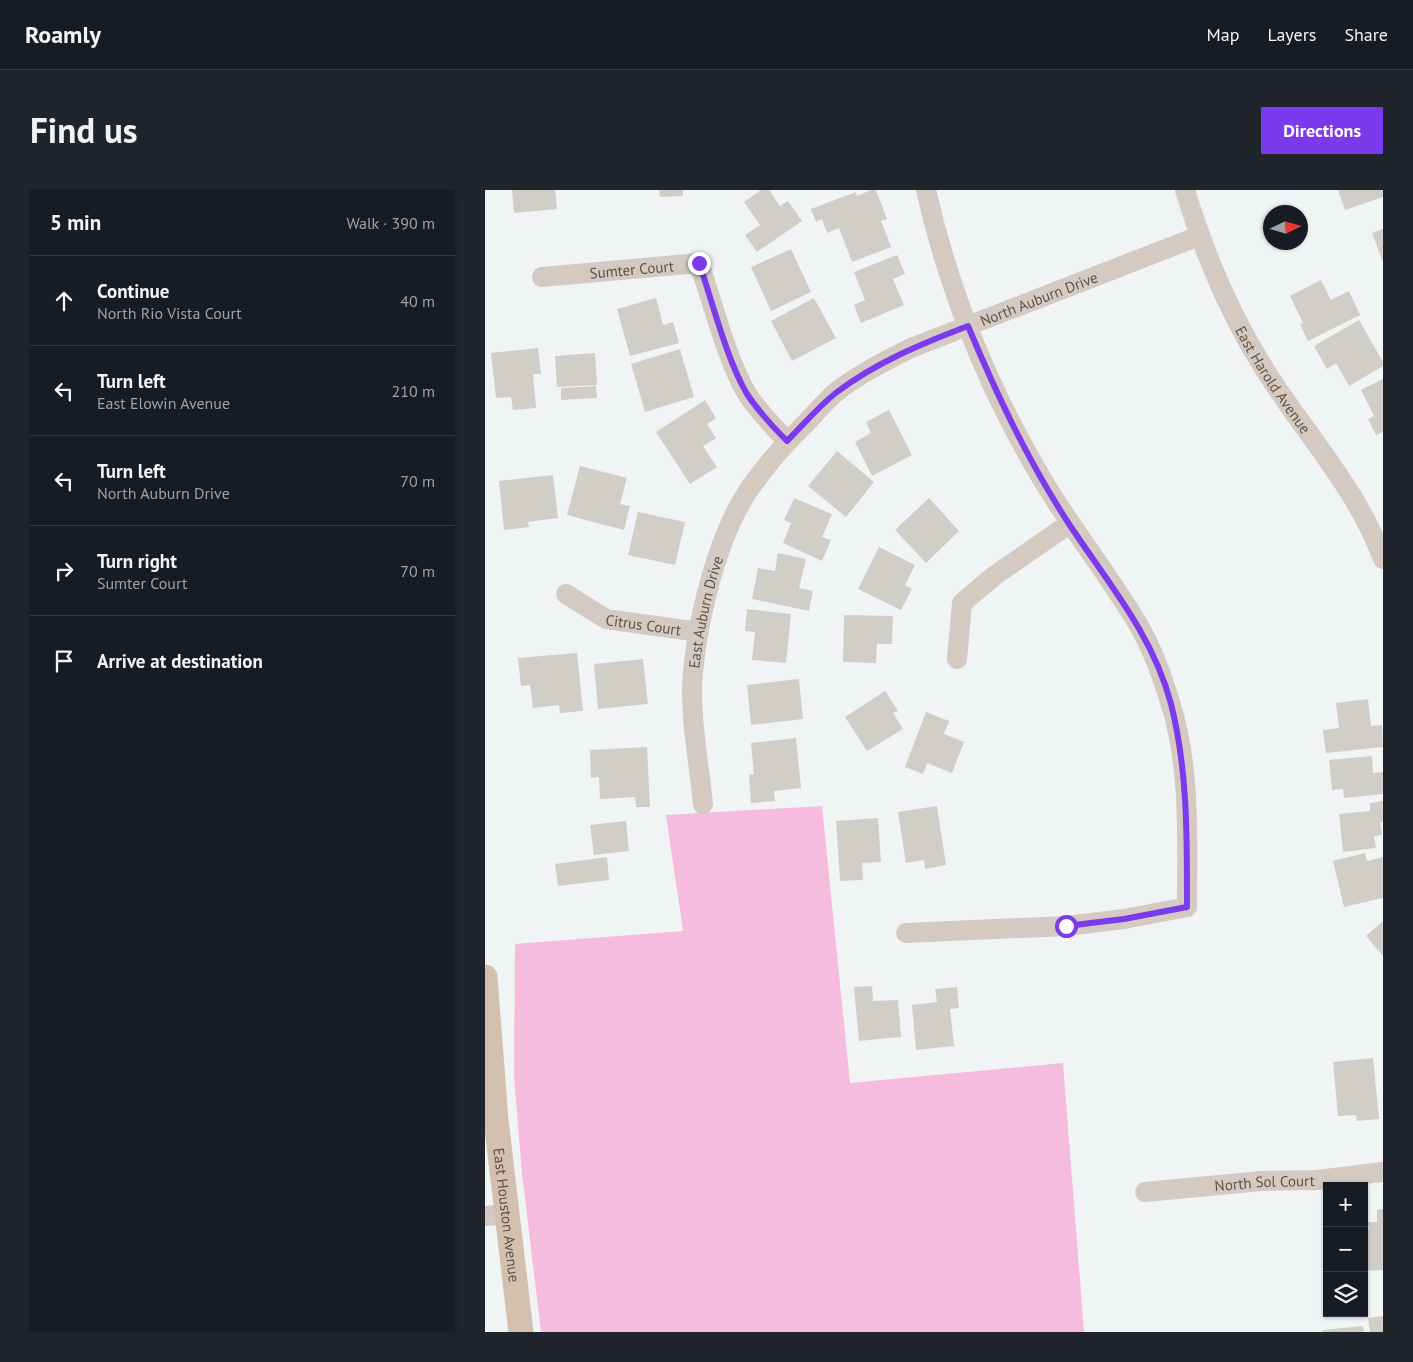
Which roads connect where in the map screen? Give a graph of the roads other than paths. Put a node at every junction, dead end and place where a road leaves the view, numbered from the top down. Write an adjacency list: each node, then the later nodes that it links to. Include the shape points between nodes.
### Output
1 (926, 190): 5 (street, via 936,234)
2 (1185, 190): 3 (street, East Harold Avenue)
3 (1199, 236): 5 (street, North Auburn Drive); 8 (street, East Harold Avenue, via 1231,312 1265,371 1336,471)
4 (542, 277): 6 (street, Sumter Court, via 699,263 733,363 747,393)
5 (968, 326): 6 (street, North Auburn Drive, via 878,365 835,393); 7 (street, via 1014,431)
6 (787, 441): 10 (street, East Auburn Drive, via 749,490 728,533 710,580)
7 (1069, 524): 11 (street, via 994,576 962,603); 13 (street, via 1134,616 1152,651 1171,703 1181,754 1186,816 1187,907 1066,926)
8 (1382, 552)
9 (566, 594): 10 (street, Citrus Court, via 606,619)
10 (699, 632): 12 (street, East Auburn Drive, via 693,674)
11 (957, 659)
12 (703, 804)
13 (906, 933)
14 (485, 977): 17 (main road, East Houston Avenue, via 496,1120)
15 (1383, 1172): 16 (street, North Sol Court)
16 (1145, 1192)
17 (496, 1215): 18 (main road, East Houston Avenue)
18 (521, 1332)

